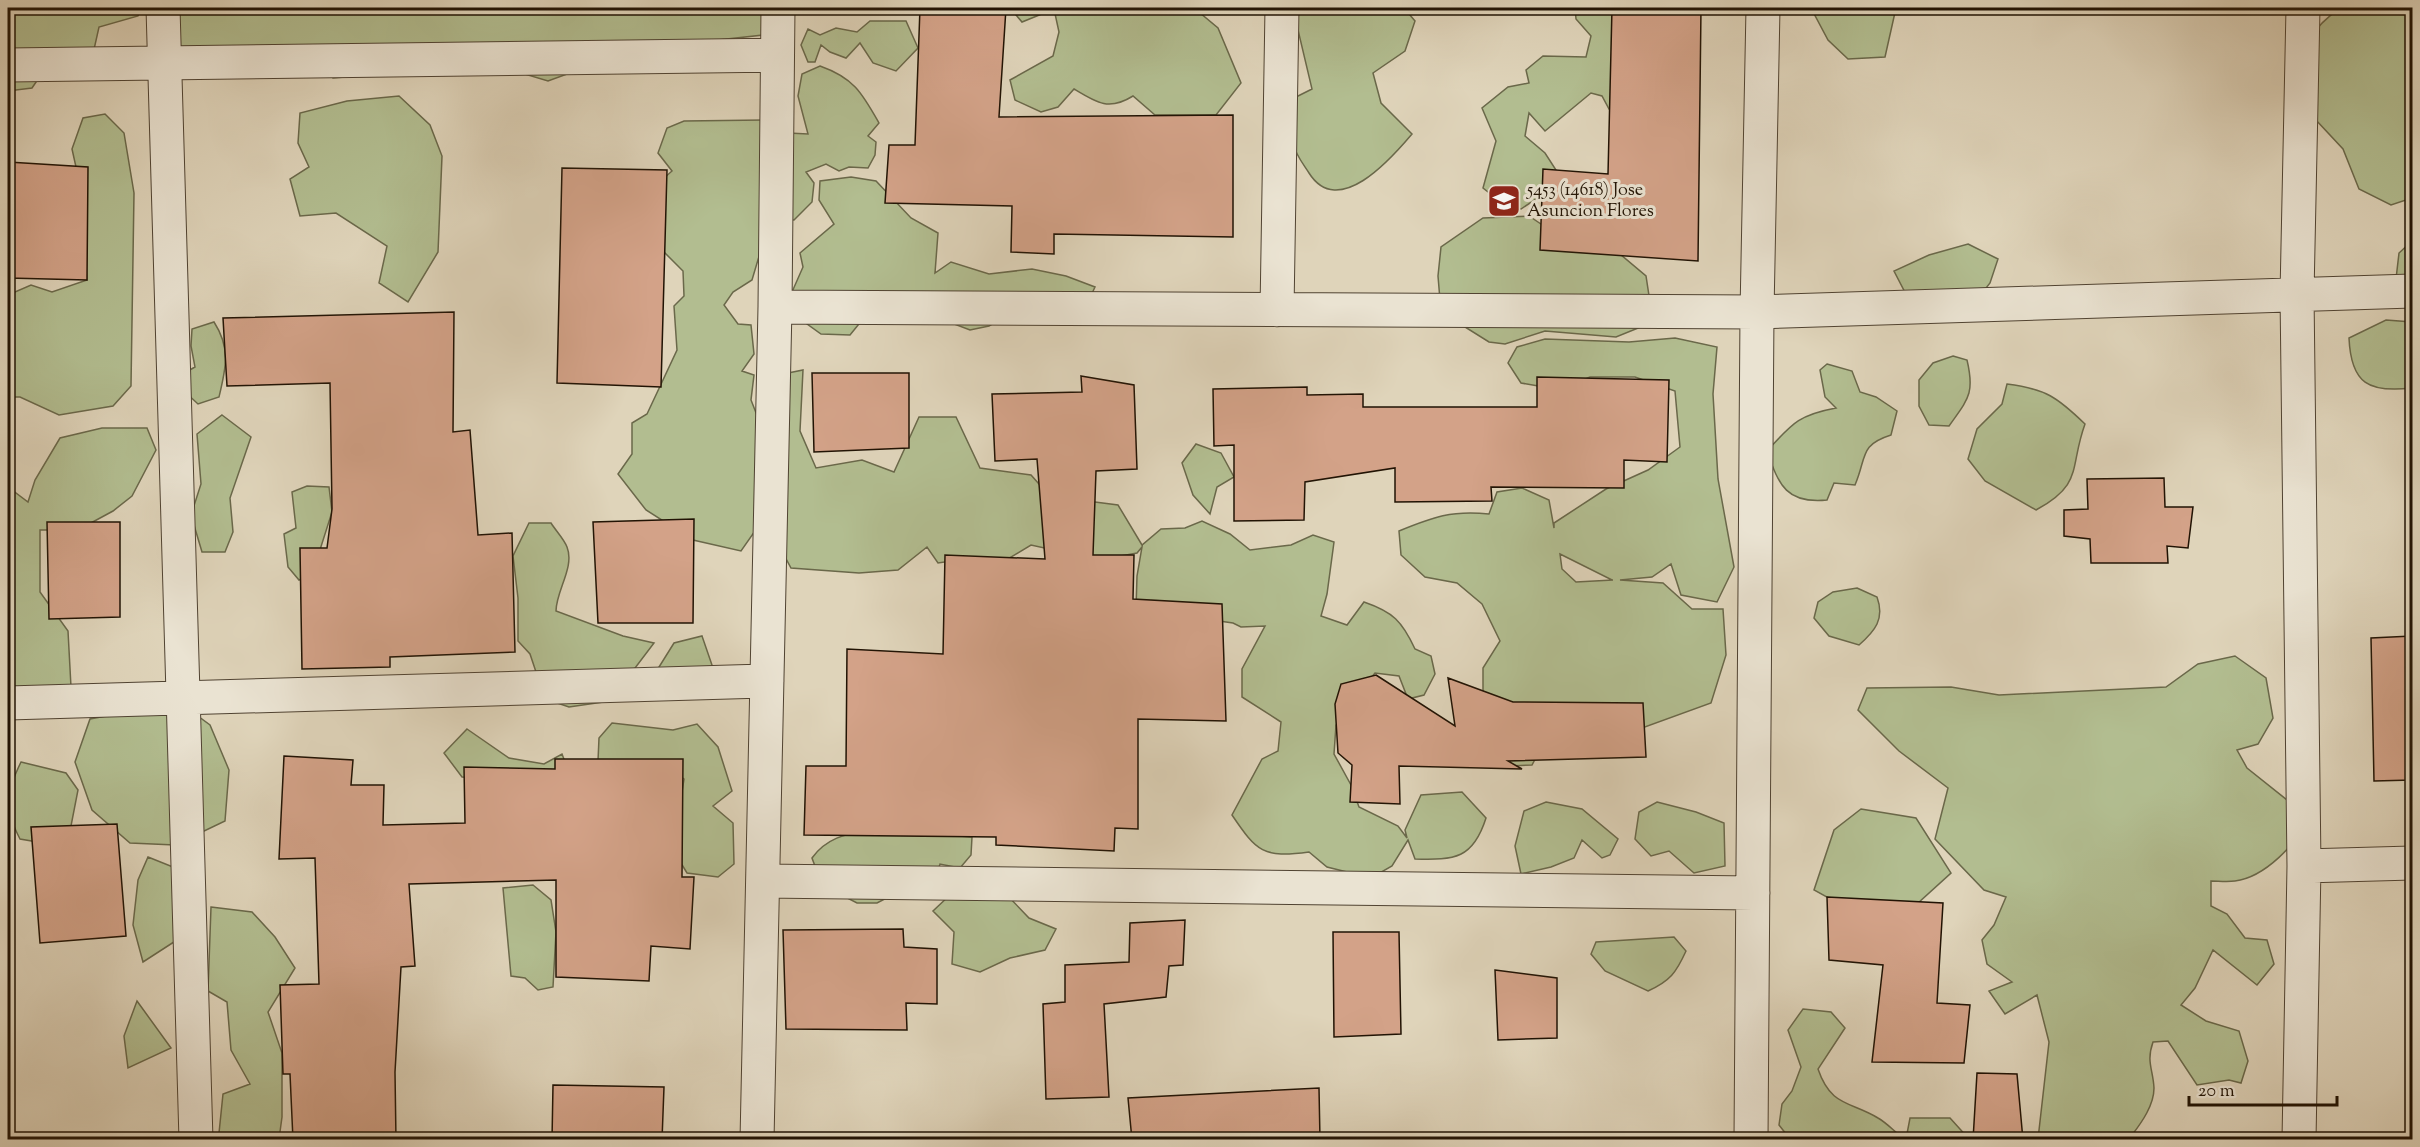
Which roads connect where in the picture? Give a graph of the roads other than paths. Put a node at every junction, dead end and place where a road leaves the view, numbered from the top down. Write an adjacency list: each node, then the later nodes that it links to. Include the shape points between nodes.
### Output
1 (163, 8): 7 (street)
2 (778, 8): 6 (street)
3 (1282, 8): 12 (street)
4 (1763, 8): 13 (street)
5 (2303, 8): 10 (street)
6 (777, 55): 7 (street); 11 (street)
7 (165, 63): 8 (street); 15 (street)
8 (8, 65)
9 (2412, 291): 10 (street)
10 (2297, 294): 13 (street); 18 (street)
11 (775, 307): 12 (street); 14 (street)
12 (1277, 310): 13 (street)
13 (1757, 312): 20 (street)
14 (767, 681): 15 (street); 19 (street)
15 (184, 697): 16 (street); 21 (street)
16 (8, 703)
17 (2412, 863): 18 (street)
18 (2304, 866): 24 (street)
19 (763, 881): 20 (street); 22 (street)
20 (1753, 893): 23 (street)
21 (196, 1140)
22 (757, 1140)
23 (1751, 1140)
24 (2299, 1140)

